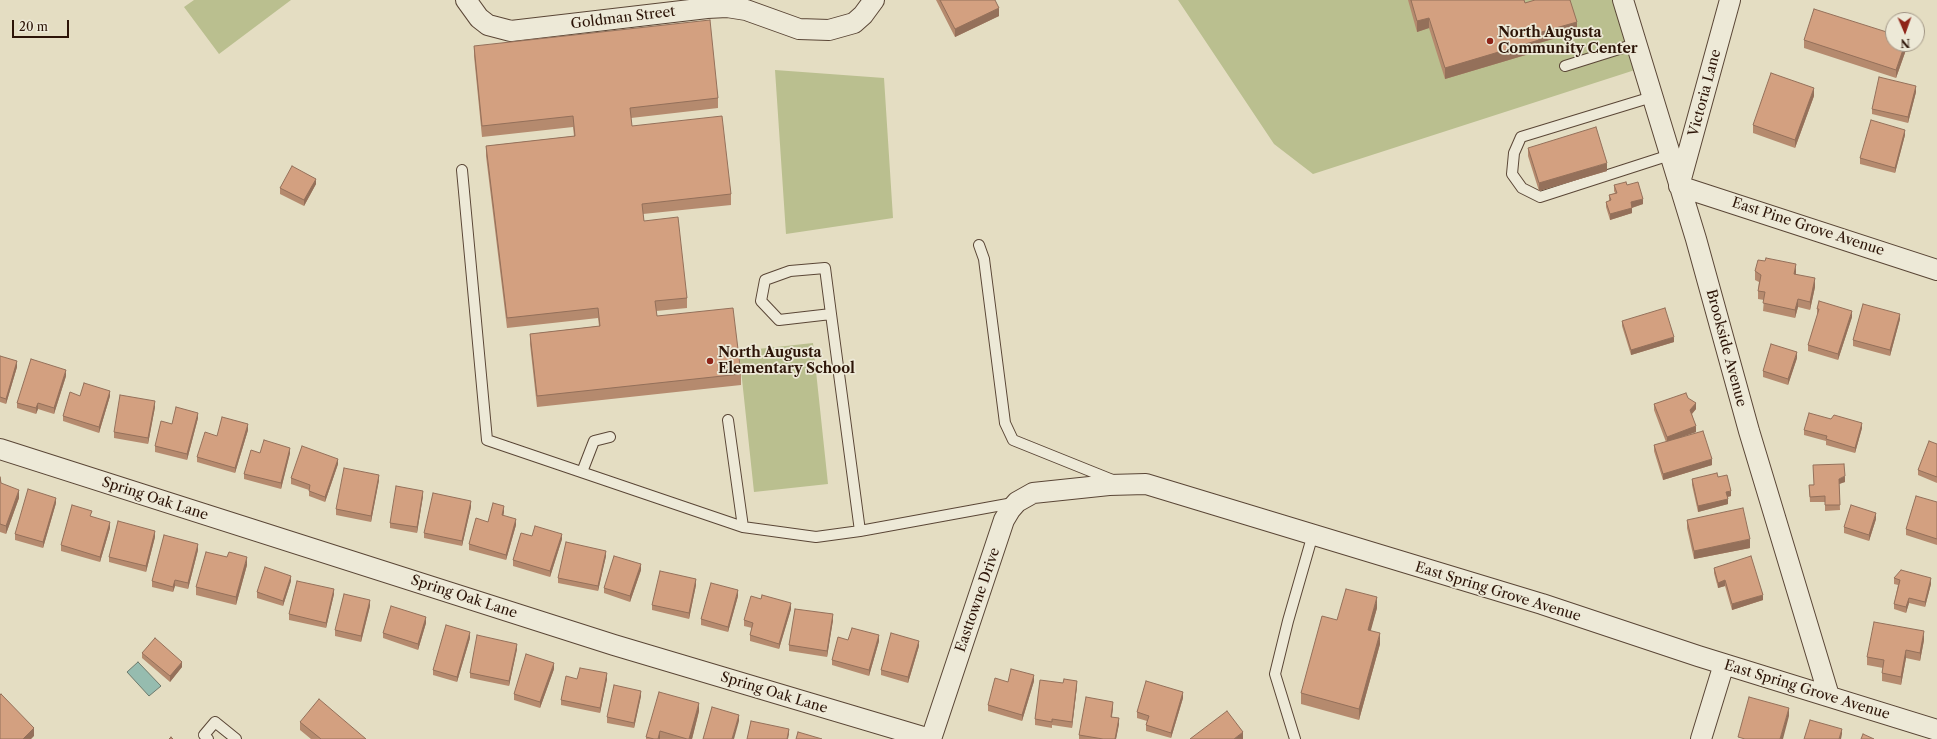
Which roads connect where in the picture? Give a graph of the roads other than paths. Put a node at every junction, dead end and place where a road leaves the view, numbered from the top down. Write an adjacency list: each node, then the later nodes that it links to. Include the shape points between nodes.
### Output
1 (466, 0): 2 (street, Goldman Street, via 478,18 488,25 511,31 727,7 746,10 800,29 830,30 854,23)
2 (874, 0)
3 (1623, 0): 5 (street, Brookside Avenue)
4 (1730, 0): 10 (street, Victoria Lane)
5 (1635, 44): 6 (lane); 7 (street, Brookside Avenue)
6 (1565, 66)
7 (1652, 97): 8 (street, Brookside Avenue); 8 (lane, via 1521,137 1514,153 1512,174 1522,188 1540,197)
8 (1670, 155): 10 (street, Brookside Avenue)
9 (462, 170): 17 (lane, via 487,440)
10 (1680, 186): 12 (street, East Pine Grove Avenue); 25 (street, Brookside Avenue, via 1749,431)
11 (979, 245): 18 (lane, via 984,259 1005,424 1013,440)
12 (1937, 270)
13 (831, 314): 13 (lane, via 825,268 790,271 765,280 761,300 779,320); 22 (lane)
14 (728, 420): 21 (lane)
15 (610, 437): 17 (lane, via 594,441)
16 (0, 449): 29 (street, Spring Oak Lane, via 614,645)
17 (582, 472): 21 (lane)
18 (1126, 485): 19 (street, East Spring Grove Avenue); 23 (street, East Spring Grove Avenue, via 1146,484)
19 (1055, 491): 20 (street, Easttowne Drive, via 1033,493)
20 (1017, 502): 22 (lane); 29 (street, Easttowne Drive, via 1004,520)
21 (743, 527): 22 (lane, via 816,537)
22 (860, 532)
23 (1313, 534): 24 (street, East Spring Grove Avenue, via 1542,604); 30 (lane, via 1275,674)
24 (1724, 664): 25 (street, East Spring Grove Avenue); 31 (street)
25 (1829, 696): 26 (street, East Spring Grove Avenue)
26 (1937, 730)
27 (208, 739): 28 (lane, via 204,735 215,722)
28 (236, 739)
29 (931, 739)
30 (1295, 739)
31 (1701, 739)

